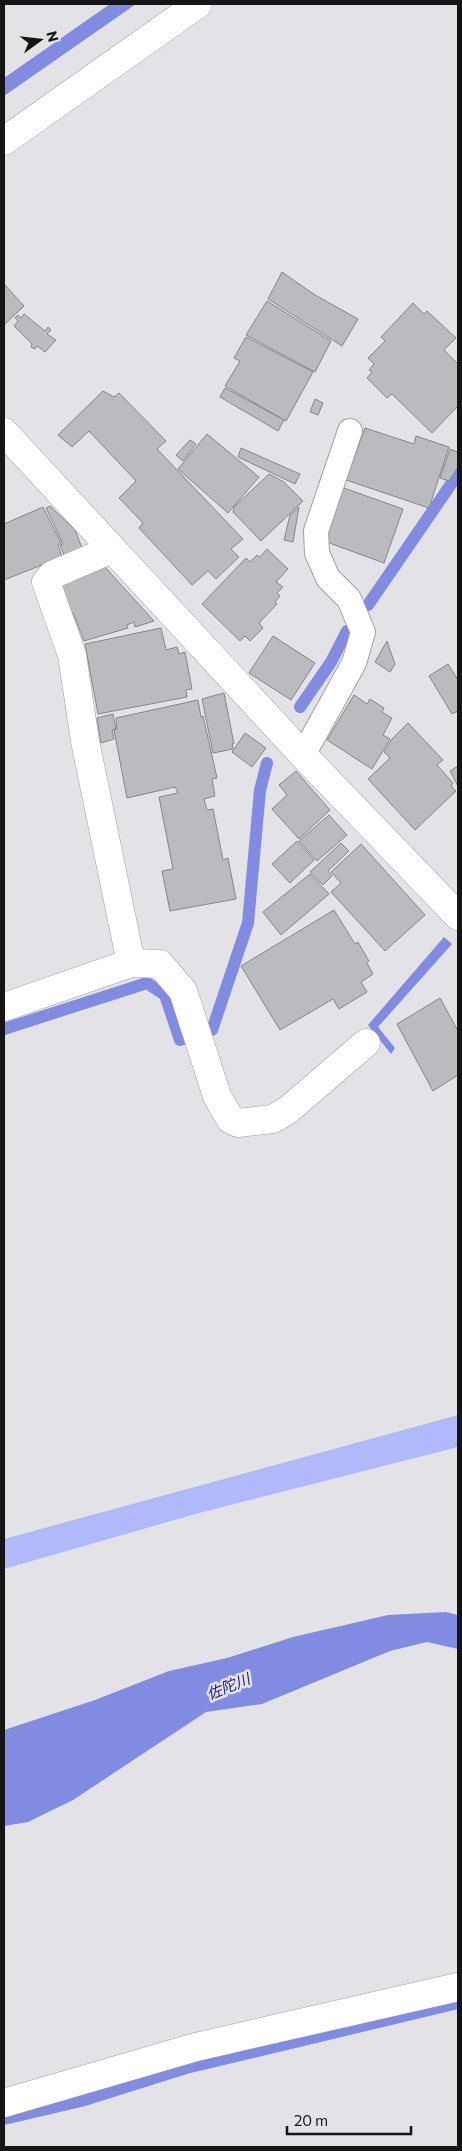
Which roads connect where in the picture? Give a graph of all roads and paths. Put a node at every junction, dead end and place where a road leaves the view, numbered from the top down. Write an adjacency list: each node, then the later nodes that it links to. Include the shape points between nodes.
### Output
1 (198, 4): 2 (street)
2 (4, 141)
3 (350, 431): 6 (lane, via 316,531 317,553 328,578 349,599 363,632 354,662)
4 (4, 432): 5 (street)
5 (112, 549): 6 (street); 8 (street, via 52,575 46,582 72,655 85,740)
6 (303, 755): 7 (street)
7 (458, 916)
8 (131, 963): 9 (street); 10 (street, via 160,964 183,991 217,1096 230,1119 238,1123 273,1119 288,1110)
9 (4, 1007)
10 (366, 1043)
11 (458, 1987): 12 (street, via 196,2047)
12 (4, 2103)

